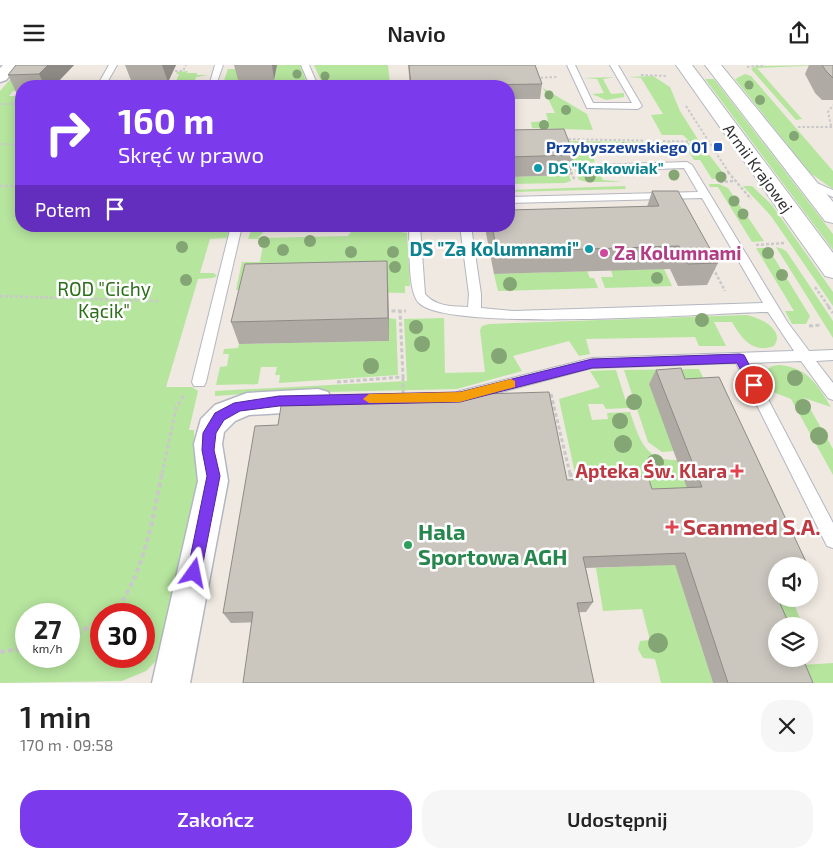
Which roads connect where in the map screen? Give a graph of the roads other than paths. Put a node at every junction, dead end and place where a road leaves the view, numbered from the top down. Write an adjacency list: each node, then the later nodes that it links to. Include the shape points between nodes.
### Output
1 (11, 65): 9 (street)
2 (113, 65): 10 (lane)
3 (219, 65): 11 (lane)
4 (305, 65): 12 (lane)
5 (571, 65): 6 (lane, via 590,106 638,106)
6 (614, 65)
7 (684, 65): 22 (main road, Armii Krajowej)
8 (713, 65): 14 (main road, Armii Krajowej)
9 (0, 77)
10 (104, 80)
11 (214, 80)
12 (311, 80)
13 (595, 167): 16 (lane, via 688,165)
14 (805, 181): 15 (lane); 18 (main road, Armii Krajowej)
15 (833, 193)
16 (705, 195): 17 (lane); 23 (lane)
17 (515, 200)
18 (833, 217)
19 (236, 232): 28 (lane)
20 (414, 232): 24 (lane, via 419,295 439,309)
21 (466, 232): 24 (lane, via 475,294)
22 (833, 270)
23 (772, 307): 24 (lane, via 514,316); 26 (lane)
24 (474, 313)
25 (833, 355): 26 (lane)
26 (805, 356): 27 (lane); 31 (lane)
27 (740, 358): 32 (lane, via 592,363); 33 (lane)
28 (199, 382)
29 (403, 388): 32 (street)
30 (337, 391): 34 (street, via 257,402 232,409 214,422 208,444 213,481)
31 (833, 394)
32 (460, 397)
33 (833, 540)
34 (171, 683)

